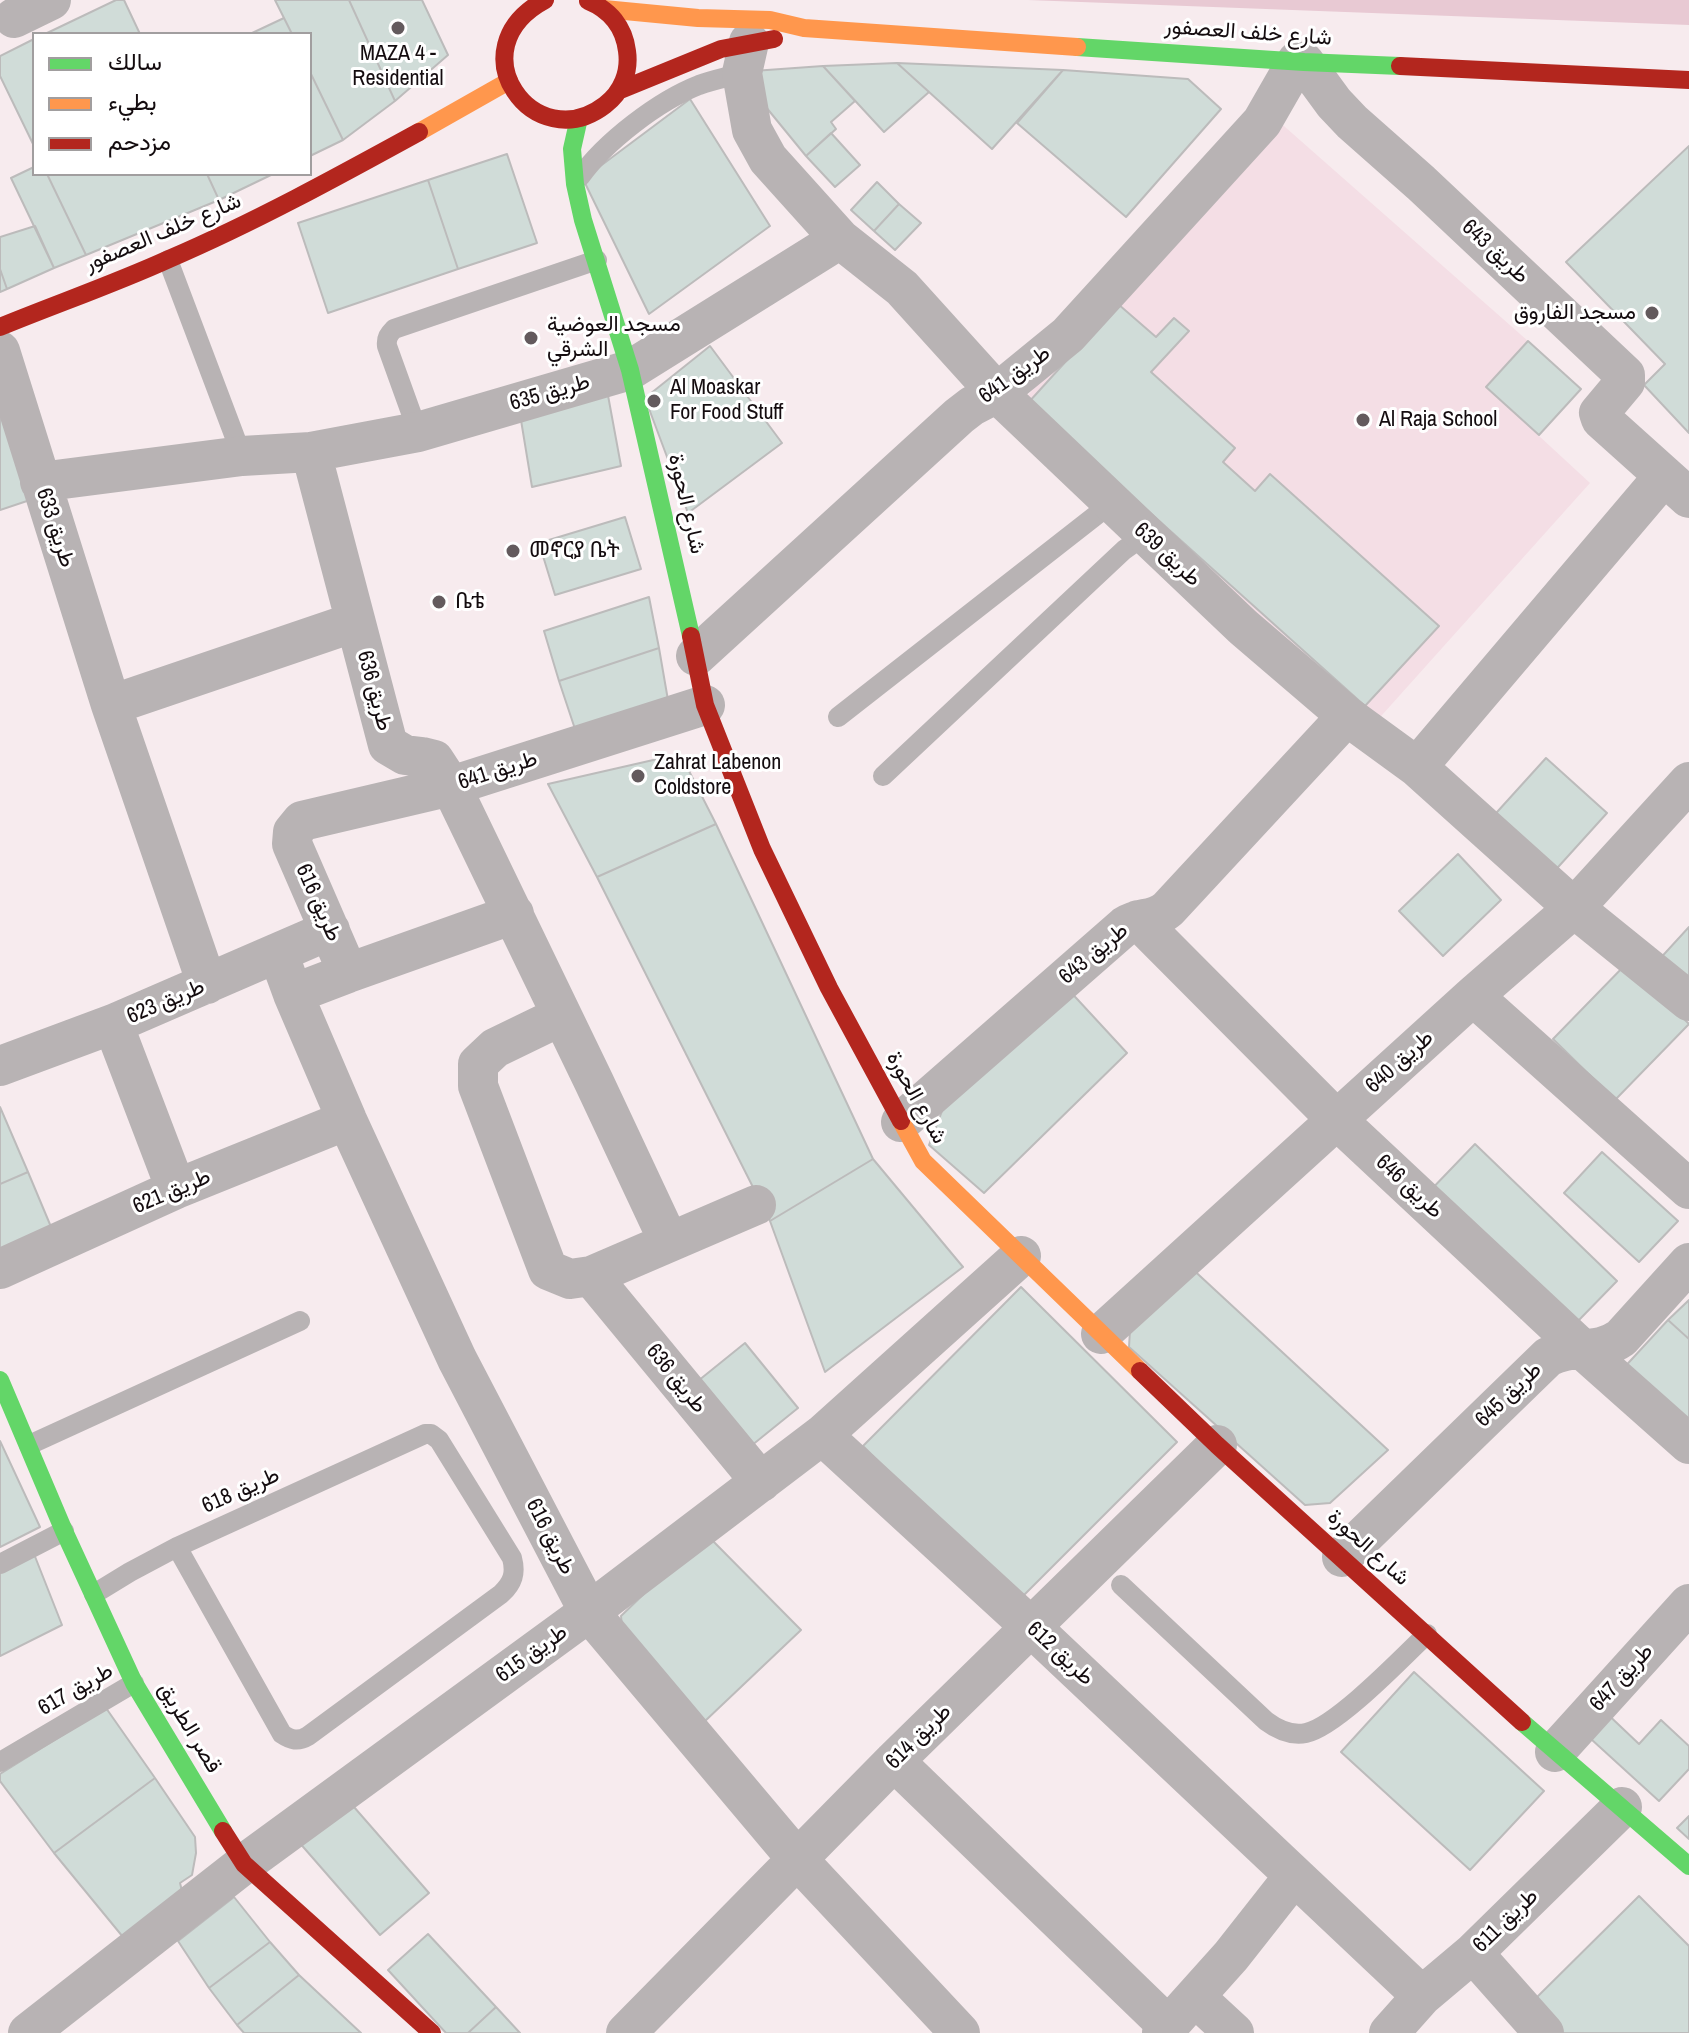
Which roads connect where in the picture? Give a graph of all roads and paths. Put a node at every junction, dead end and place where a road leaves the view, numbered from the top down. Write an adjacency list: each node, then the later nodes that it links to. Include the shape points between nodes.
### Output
1 (51, 0): 6 (street)
2 (514, 0): 7 (street)
3 (545, 0): 7 (street)
4 (586, 0): 5 (street)
5 (604, 9): 8 (street, شارع خلف العصفور, via 770,20); 13 (street, via 620,26 628,47 627,70)
6 (7, 19)
7 (513, 25): 12 (street, via 504,52)
8 (804, 28): 9 (street, شارع خلف العصفور); 10 (street, شارع خلف العصفور)
9 (745, 58): 13 (street, شارع خلف العصفور, via 721,49); 15 (lane, via 659,106 592,160); 16 (street, طريق 639, via 752,130 768,159)
10 (1301, 61): 11 (street, شارع خلف العصفور); 22 (street, طريق 641, via 1262,122 1068,335); 27 (street, طريق 643, via 1352,122 1625,375 1599,413 1601,419)
11 (1689, 80)
12 (509, 81): 14 (street, via 529,108 545,116); 17 (street, شارع خلف العصفور, via 379,155)
13 (618, 91): 14 (street, شارع خلف العصفور, via 601,109)
14 (579, 118): 15 (street, شارع الحورة, via 572,149)
15 (575, 184): 18 (street, شارع الحورة)
16 (840, 239): 21 (street, طريق 635); 22 (street, طريق 639, via 902,288)
17 (168, 260): 19 (street, شارع خلف العصفور); 25 (lane)
18 (597, 260): 21 (street, شارع الحورة); 23 (lane, via 394,329 387,346)
19 (0, 327)
20 (0, 351): 26 (street, طريق 633)
21 (630, 370): 23 (street, طريق 635); 31 (street, شارع الحورة)
22 (997, 393): 28 (street, طريق 639); 31 (street, طريق 641, via 944,429)
23 (418, 432): 24 (street, طريق 635)
24 (311, 452): 25 (street, طريق 635); 30 (street, طريق 636)
25 (242, 456): 26 (street, طريق 635)
26 (40, 482): 32 (street, طريق 633)
27 (1676, 487): 36 (street, طريق 643)
28 (1113, 502): 29 (street, طريق 639); 35 (lane)
29 (1145, 535): 34 (street, طريق 639); 37 (lane)
30 (355, 622): 32 (street); 39 (street, طريق 636, via 388,745 405,755 434,760)
31 (696, 656): 33 (street, شارع الحورة)
32 (111, 705): 47 (street, طريق 633)
33 (705, 705): 39 (street, طريق 641); 56 (street, شارع الحورة, via 762,849)
34 (1347, 716): 36 (street, طريق 639); 43 (street, طريق 643, via 1168,909)
35 (838, 717)
36 (1417, 767): 41 (street, طريق 639)
37 (883, 776)
38 (1689, 782): 41 (street, طريق 640)
39 (451, 786): 40 (street, طريق 641, via 302,821); 42 (street, طريق 636)
40 (293, 832): 44 (street, طريق 616, via 292,844)
41 (1574, 908): 49 (street, طريق 640); 50 (street, طريق 639)
42 (514, 914): 46 (street); 51 (street, طريق 636)
43 (1138, 920): 55 (street, طريق 646); 56 (street, طريق 643)
44 (330, 930): 45 (street, طريق 623); 46 (street, طريق 616)
45 (278, 953): 47 (street, طريق 623); 48 (street, طريق 616)
46 (348, 973): 48 (street)
47 (207, 984): 52 (street, طريق 623)
48 (293, 994): 54 (street, طريق 616)
49 (1473, 996): 55 (street, طريق 640); 58 (street)
50 (1689, 1001)
51 (561, 1016): 60 (street, طريق 636); 64 (street, via 495,1048 478,1064 478,1086 548,1270 570,1279)
52 (113, 1024): 53 (street, طريق 623); 57 (street)
53 (0, 1066)
54 (347, 1120): 57 (street, طريق 621); 81 (street, طريق 616, via 457,1359)
55 (1337, 1120): 66 (street, طريق 640); 67 (street, طريق 646)
56 (901, 1122): 61 (street, شارع الحورة, via 923,1161)
57 (176, 1189): 63 (street, طريق 621)
58 (1689, 1189)
59 (756, 1205): 60 (street)
60 (669, 1242): 64 (street)
61 (1021, 1256): 66 (street, شارع الحورة); 69 (street, طريق 615)
62 (1689, 1263): 67 (street, طريق 645, via 1621,1338 1597,1349)
63 (0, 1269)
64 (591, 1276): 73 (street, طريق 636)
65 (300, 1321): 71 (lane)
66 (1101, 1334): 72 (street, شارع الحورة)
67 (1582, 1349): 70 (street, طريق 646); 76 (street, طريق 645, via 1548,1357)
68 (0, 1380): 71 (street, قصر الطريق)
69 (822, 1435): 73 (street, طريق 615); 82 (street, طريق 612)
70 (1689, 1444)
71 (29, 1445): 74 (street, قصر الطريق)
72 (1217, 1445): 76 (street, شارع الحورة); 82 (street, طريق 614)
73 (761, 1482): 81 (street, طريق 615)
74 (64, 1531): 77 (lane); 79 (street, قصر الطريق)
75 (177, 1547): 75 (lane, طريق 618, via 431,1434 514,1568 501,1594 302,1739 290,1739 282,1734); 79 (lane, طريق 618)
76 (1342, 1557): 83 (street, شارع الحورة)
77 (0, 1564)
78 (1121, 1585): 83 (lane, via 1266,1721 1291,1733 1330,1722)
79 (94, 1594): 84 (street, قصر الطريق)
80 (1689, 1604): 85 (street, طريق 647)
81 (589, 1612): 89 (street, طريق 616); 90 (street, طريق 615)
82 (1031, 1627): 86 (street, طريق 614); 92 (street, طريق 612)
83 (1427, 1634): 85 (street, شارع الحورة)
84 (134, 1683): 87 (lane, طريق 617); 90 (street, قصر الطريق)
85 (1555, 1752): 88 (street, شارع الحورة)
86 (894, 1761): 89 (street, طريق 614); 96 (street)
87 (0, 1762)
88 (1622, 1807): 91 (street, شارع الحورة); 93 (street, طريق 611)
89 (797, 1859): 99 (street, طريق 614); 100 (street, طريق 616)
90 (244, 1864): 97 (street, قصر الطريق); 98 (street, طريق 615)
91 (1689, 1866)
92 (1294, 1876): 94 (street, طريق 612); 95 (street)
93 (1473, 1953): 94 (street, طريق 611); 103 (street)
94 (1422, 1996): 102 (street, طريق 611)
95 (1195, 1997): 96 (street); 101 (street)
96 (1165, 2030)
97 (430, 2032)
98 (28, 2033)
99 (626, 2033)
100 (960, 2033)
101 (1234, 2033)
102 (1389, 2033)
103 (1544, 2033)

